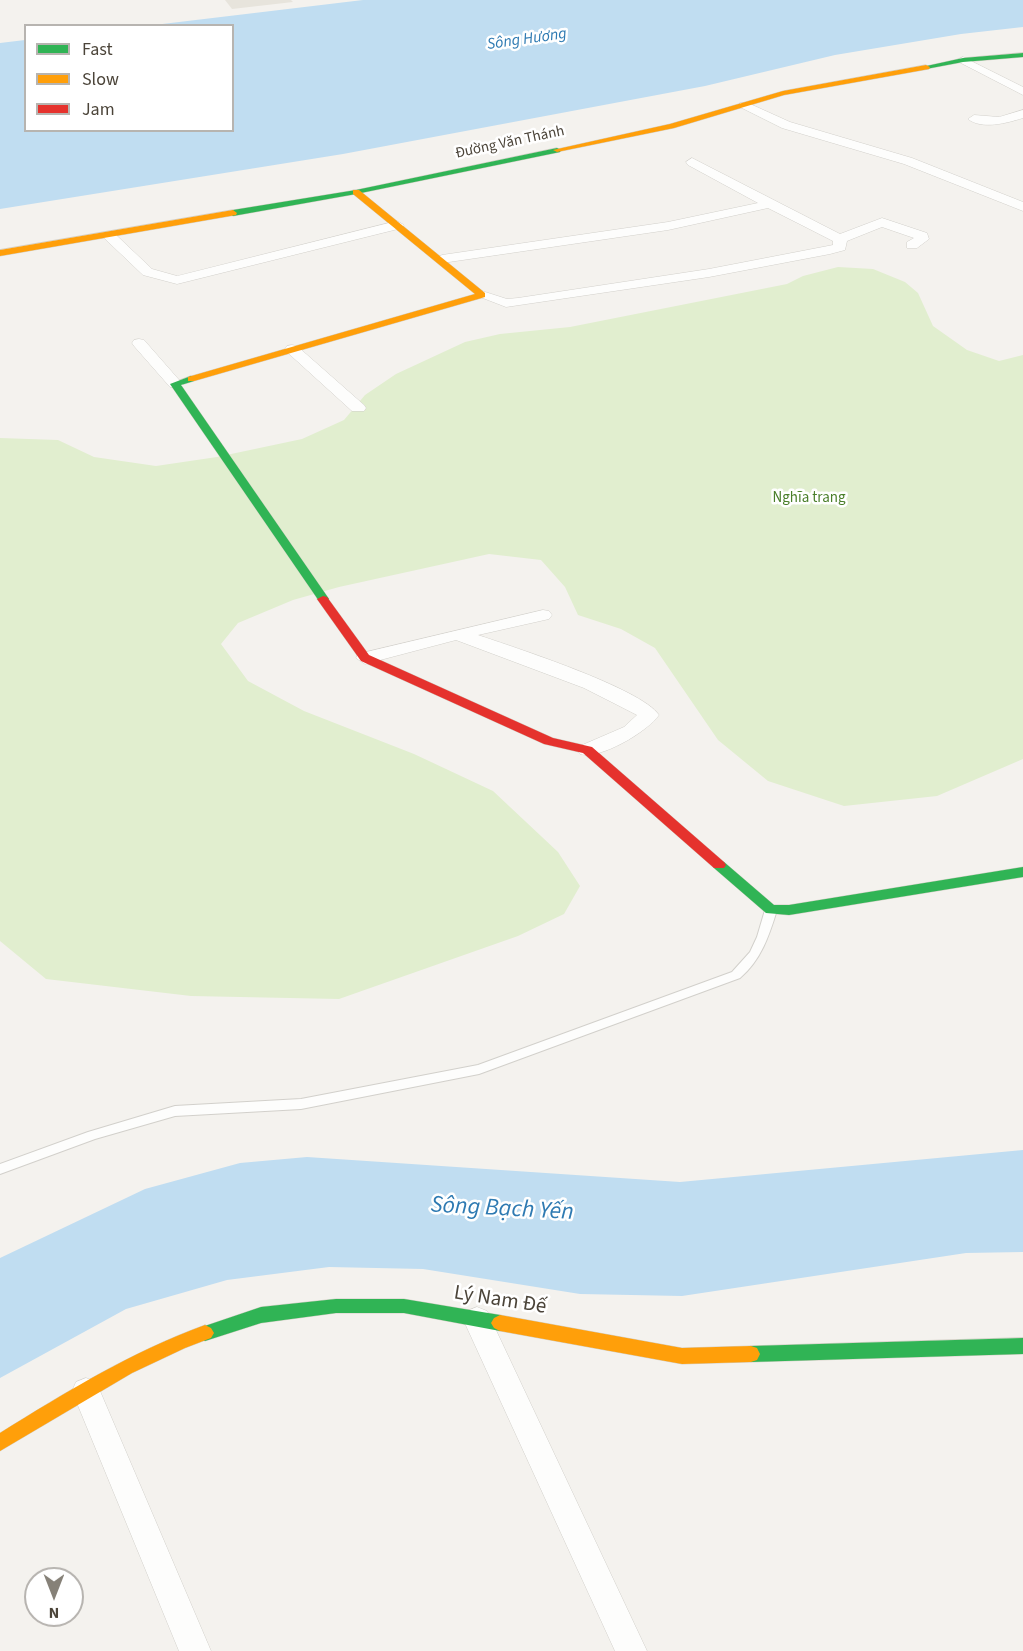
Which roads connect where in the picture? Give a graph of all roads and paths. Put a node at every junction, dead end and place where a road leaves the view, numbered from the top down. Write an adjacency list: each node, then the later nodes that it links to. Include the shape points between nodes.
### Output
1 (1023, 55): 2 (street, Đường Văn Thánh)
2 (963, 60): 3 (street); 4 (street, Đường Văn Thánh, via 783,93)
3 (1023, 92)
4 (744, 105): 8 (street, Đường Văn Thánh, via 660,128); 10 (street, via 786,125 883,152)
5 (1023, 114): 6 (street, via 1000,121)
6 (974, 119)
7 (692, 162): 9 (street)
8 (356, 192): 11 (street); 12 (street, Đường Văn Thánh)
9 (770, 204): 13 (street); 16 (street, via 668,226)
10 (1023, 207)
11 (397, 225): 12 (street, via 177,280 146,272); 16 (street)
12 (109, 236): 15 (street, Đường Văn Thánh)
13 (840, 239): 14 (street, via 882,222 921,236); 17 (street, via 840,247 830,250 649,283 506,303)
14 (912, 245)
15 (0, 253)
16 (442, 259): 17 (street)
17 (482, 295): 19 (street)
18 (139, 343): 20 (street)
19 (292, 349): 20 (street); 21 (street)
20 (175, 384): 24 (street, via 216,437 286,548)
21 (358, 408)
22 (543, 615): 23 (street)
23 (457, 634): 24 (street); 25 (street, via 610,693 649,715 632,731)
24 (365, 658): 25 (street, via 549,741)
25 (587, 750): 27 (street)
26 (1023, 872): 27 (street)
27 (771, 910): 28 (lane, via 750,965 736,975 479,1069 301,1104 176,1111 92,1135)
28 (0, 1169)
29 (477, 1318): 30 (street, Lý Nam Đế, via 682,1356); 31 (street, Lý Nam Đế, via 404,1306 336,1306 261,1315 180,1341); 34 (street)
30 (1023, 1346)
31 (86, 1390): 32 (street, Lý Nam Đế); 33 (street)
32 (0, 1443)
33 (195, 1651)
34 (631, 1651)

